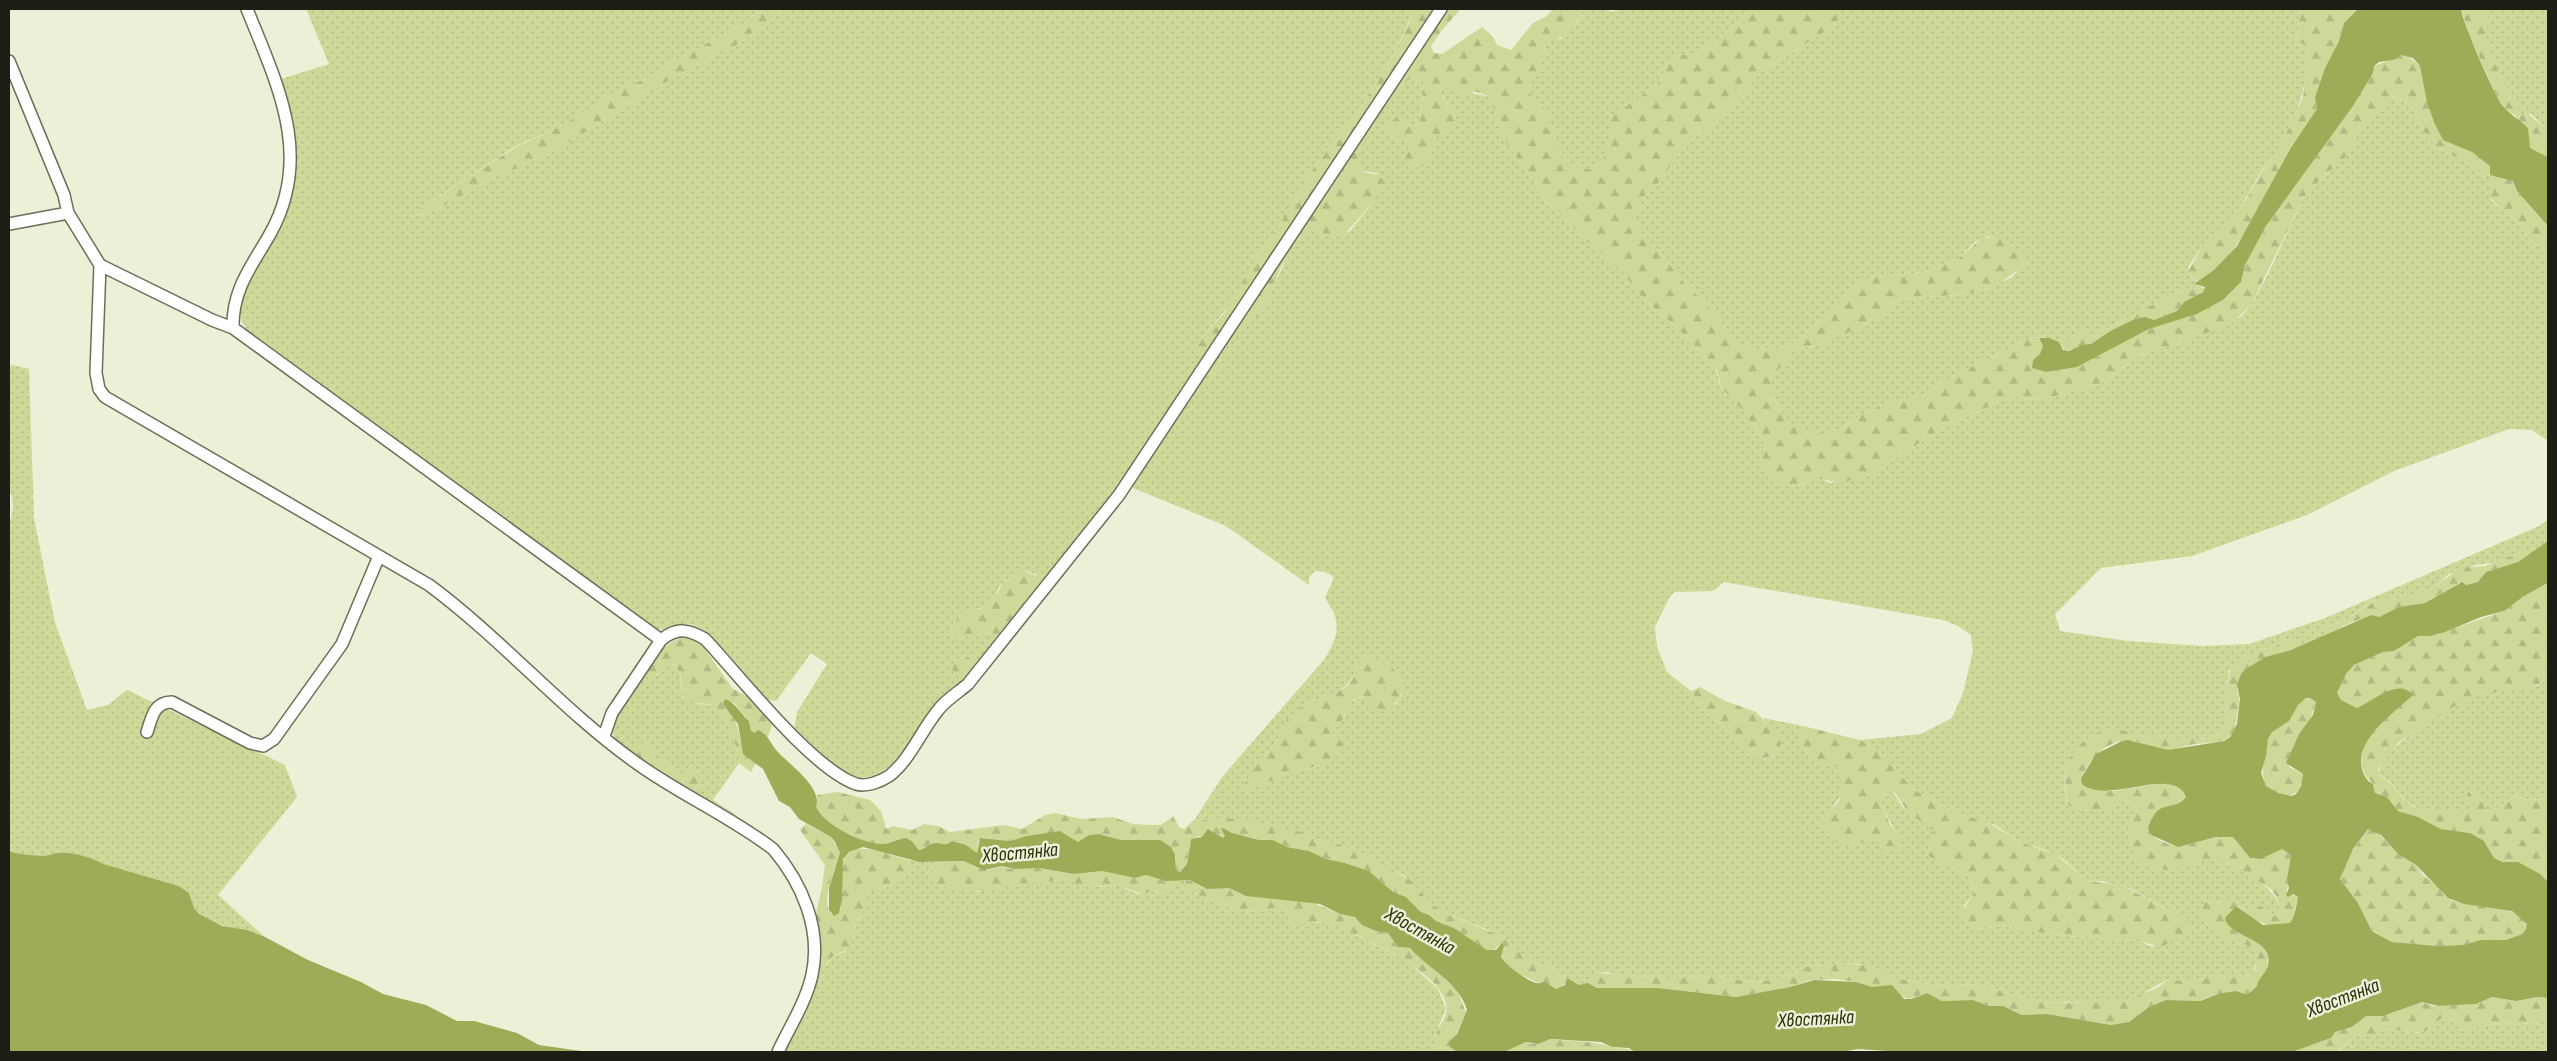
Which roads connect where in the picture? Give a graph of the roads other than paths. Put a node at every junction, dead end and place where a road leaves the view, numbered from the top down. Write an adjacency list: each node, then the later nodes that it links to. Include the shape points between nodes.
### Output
1 (247, 9): 7 (street, via 285,106 292,157 283,203 270,235 244,278 234,305)
2 (1441, 9): 9 (street, via 1119,495 968,684 940,707 889,776 866,785 856,784 804,747 705,639 683,630 669,633)
3 (9, 61): 4 (street, via 64,195)
4 (68, 213): 5 (street); 6 (street)
5 (9, 224)
6 (100, 265): 7 (street); 8 (street, via 96,374 99,389 105,397)
7 (233, 328): 9 (street)
8 (379, 556): 10 (street, via 342,644 274,738 264,746 250,743 172,702 163,702 155,708); 11 (street, via 459,607 501,643 520,665)
9 (661, 640): 11 (street, via 612,713)
10 (147, 732)
11 (604, 736): 12 (street, via 635,762 680,792 758,837 773,849 799,884 807,903 813,934 812,977)
12 (778, 1052)

